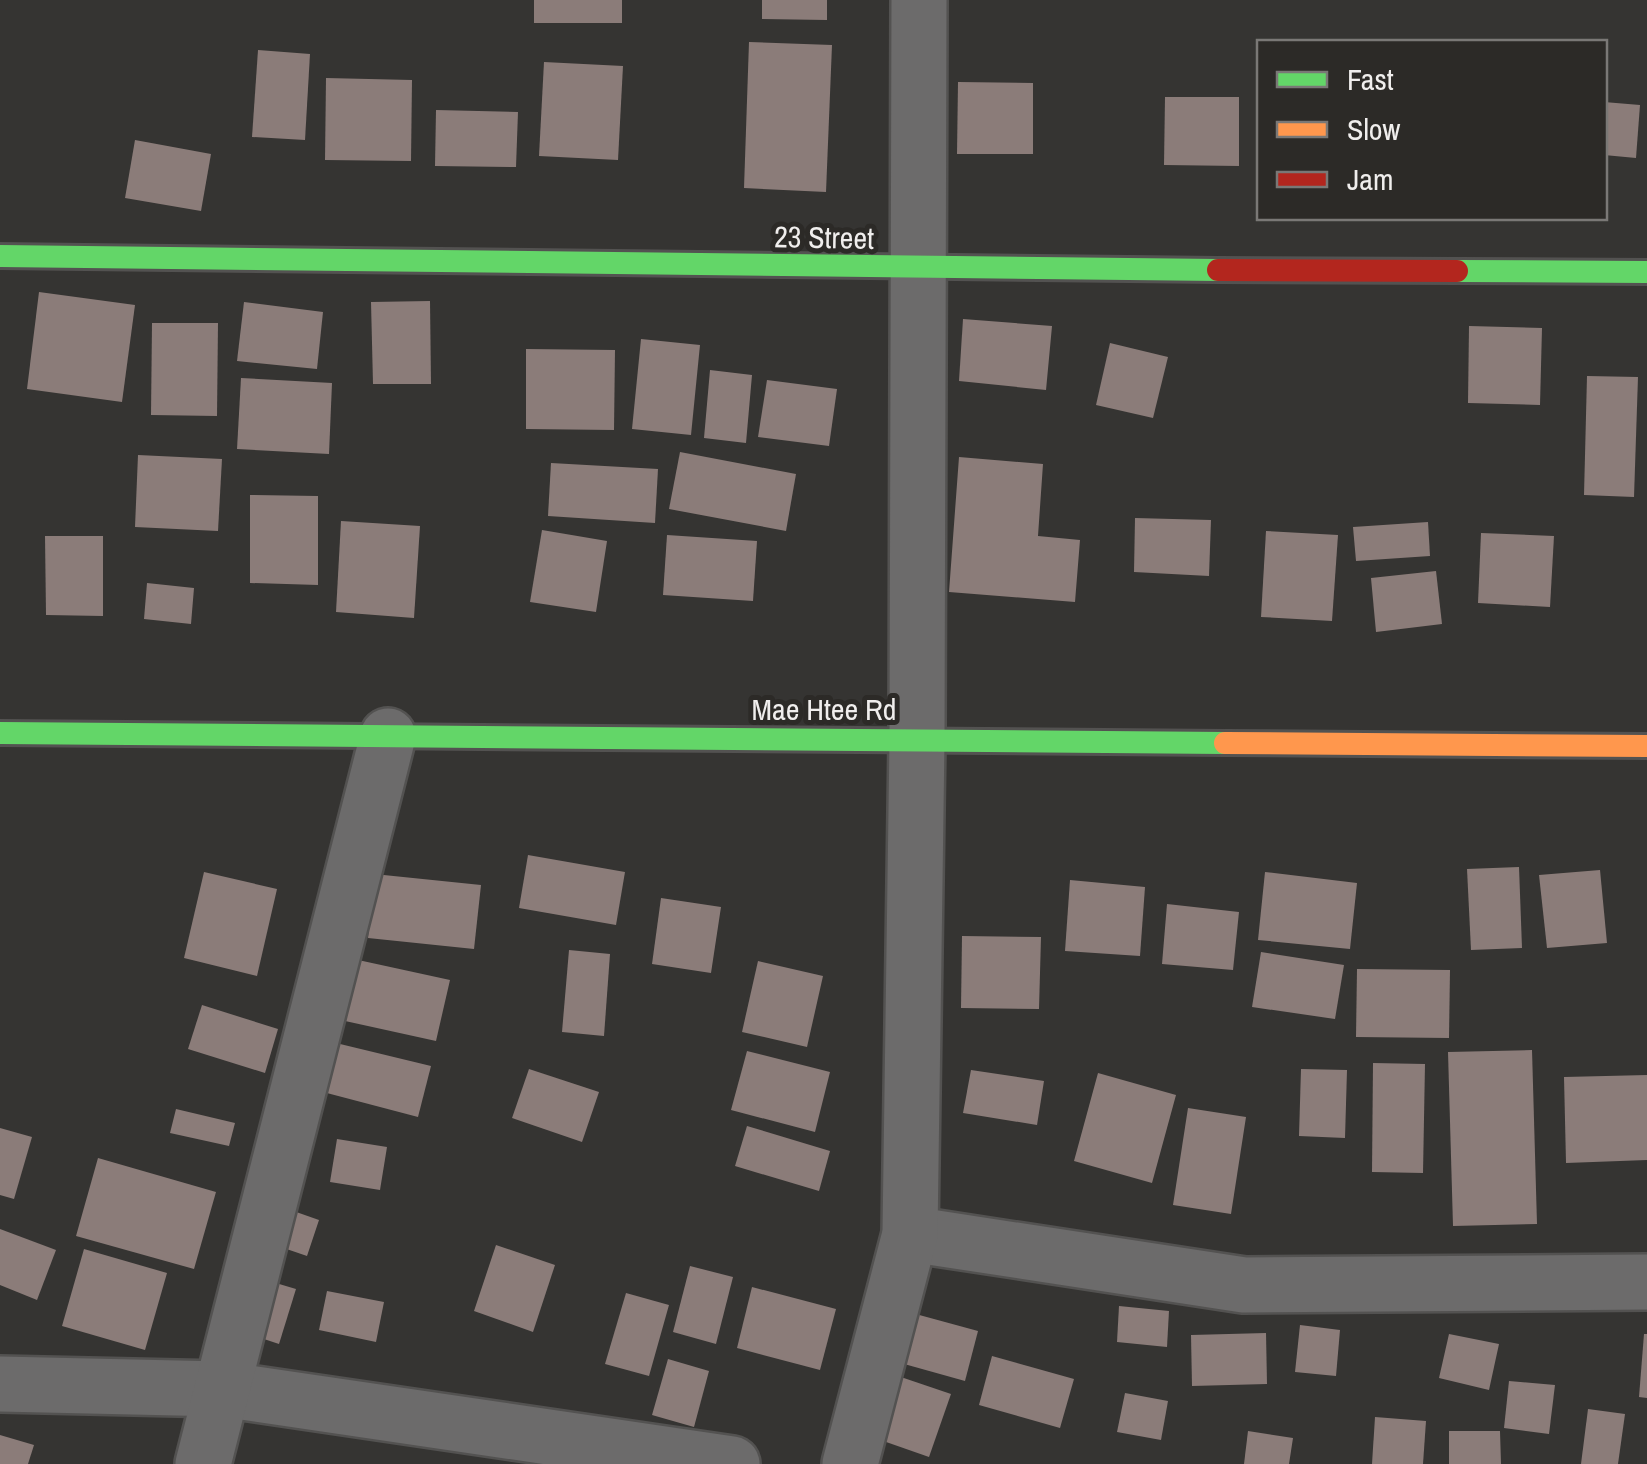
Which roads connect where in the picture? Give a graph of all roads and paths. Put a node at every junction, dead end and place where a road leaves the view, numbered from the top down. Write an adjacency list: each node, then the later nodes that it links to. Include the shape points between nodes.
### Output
1 (919, 0): 3 (street)
2 (0, 256): 3 (street, 23 Street)
3 (918, 269): 4 (street, 23 Street); 7 (street)
4 (1647, 272)
5 (0, 732): 6 (street, Mae Htee Rd)
6 (388, 736): 7 (street, Mae Htee Rd); 12 (street)
7 (917, 740): 8 (street, Mae Htee Rd); 9 (street)
8 (1647, 746)
9 (910, 1234): 10 (street, via 1244,1285); 15 (street)
10 (1647, 1282)
11 (0, 1384): 12 (street)
12 (222, 1389): 13 (street); 14 (street)
13 (203, 1464)
14 (732, 1464)
15 (850, 1464)

